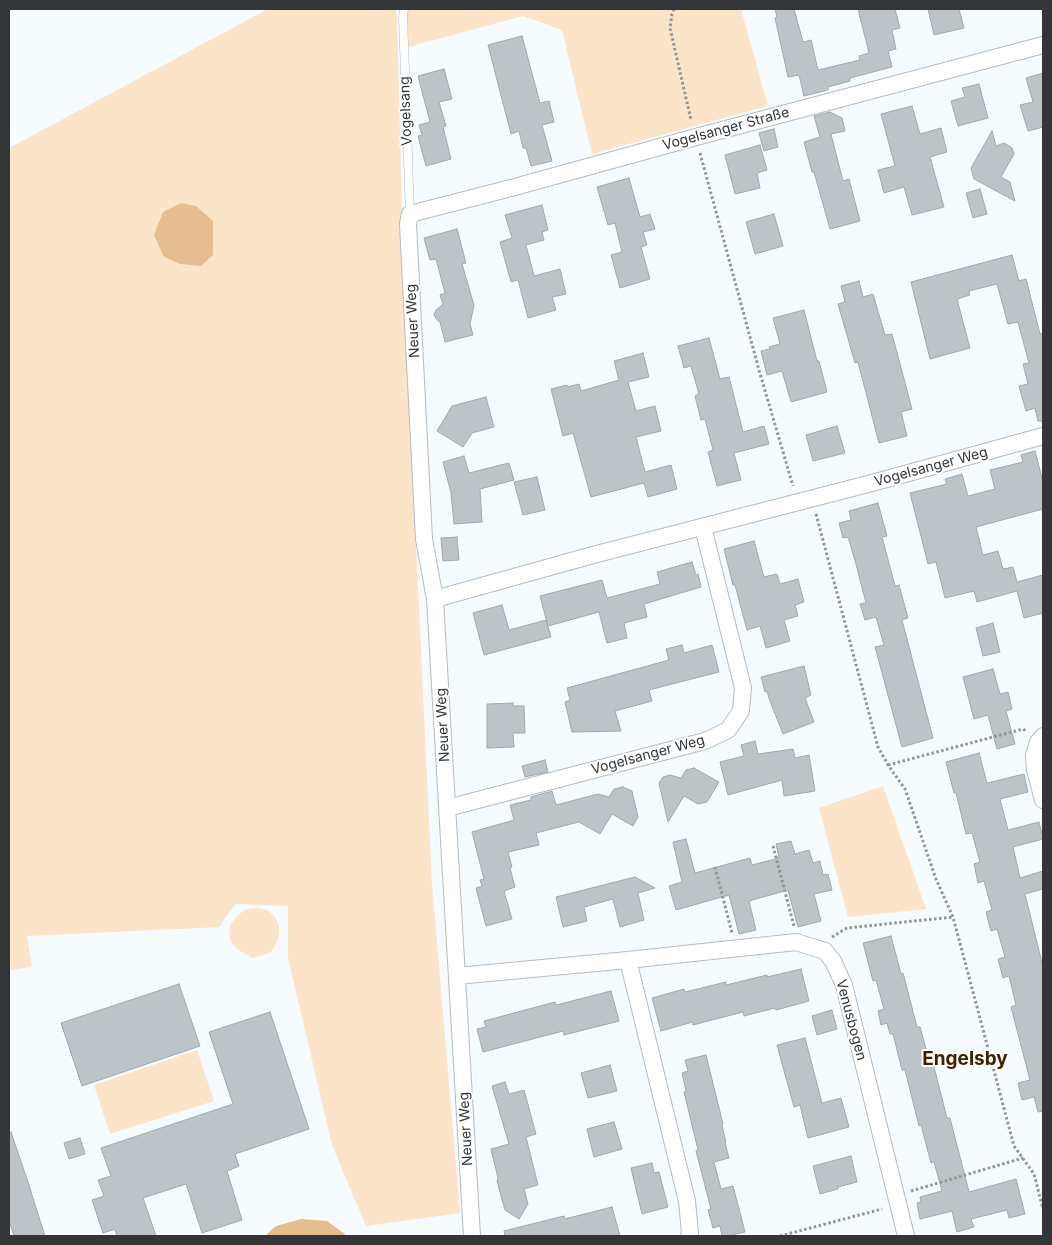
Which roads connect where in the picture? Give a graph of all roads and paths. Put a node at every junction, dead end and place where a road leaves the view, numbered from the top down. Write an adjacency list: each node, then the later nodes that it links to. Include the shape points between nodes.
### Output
1 (404, 9): 5 (lane, Vogelsang)
2 (674, 9): 4 (path, via 670,28)
3 (1043, 45): 4 (street, Vogelsanger Straße)
4 (696, 137): 5 (street, Vogelsanger Straße); 7 (path, via 792,485)
5 (410, 214): 9 (street, Neuer Weg, via 424,539)
6 (1043, 436): 7 (street, Vogelsanger Weg)
7 (806, 500): 8 (street, Vogelsanger Weg); 11 (path, via 817,516 878,747)
8 (702, 526): 9 (street, Vogelsanger Weg); 13 (street, Vogelsanger Weg, via 743,688 742,711 728,730 705,741)
9 (435, 599): 13 (street, Neuer Weg)
10 (1041, 739): 11 (path, via 1023,729); 12 (street, via 1034,755)
11 (888, 765): 16 (path, via 905,789 936,879)
12 (1043, 800)
13 (448, 808): 21 (street, Neuer Weg)
14 (773, 846): 17 (path)
15 (715, 867): 18 (path)
16 (953, 917): 19 (path, via 847,928 832,937); 22 (path, via 1014,1146)
17 (796, 942): 18 (street); 19 (street)
18 (736, 948): 20 (street)
19 (825, 950): 23 (street, Venusbogen, via 844,986)
20 (628, 960): 21 (street); 26 (street, via 687,1201)
21 (457, 976): 25 (street, Neuer Weg)
22 (1023, 1158): 23 (path, via 913,1190); 24 (path, via 1034,1174)
23 (897, 1199): 27 (path, via 882,1209); 28 (street, Venusbogen)
24 (1043, 1209)
25 (472, 1236)
26 (689, 1236)
27 (780, 1236)
28 (906, 1236)

